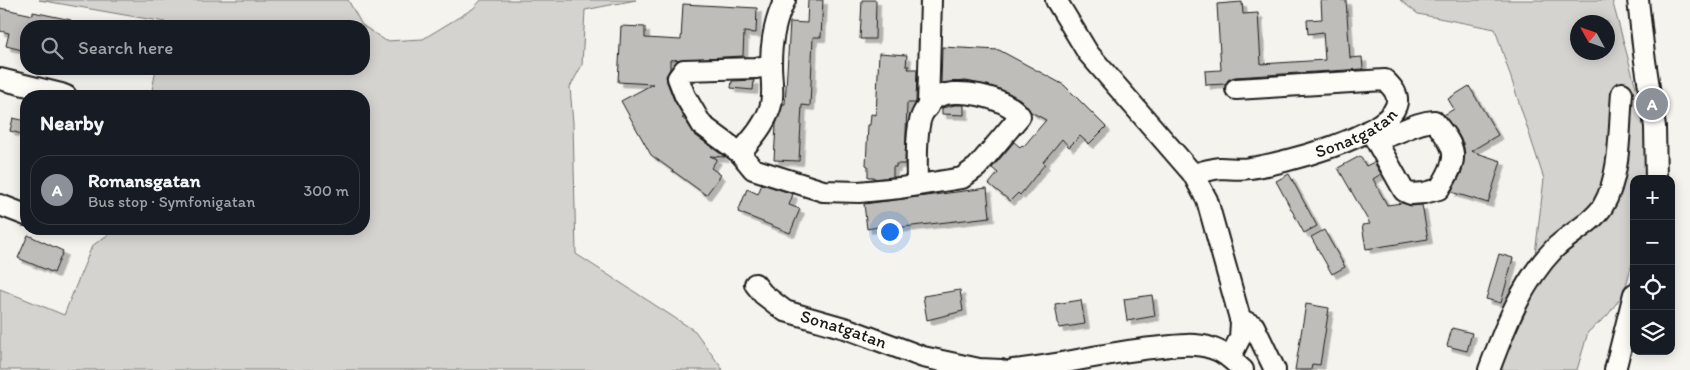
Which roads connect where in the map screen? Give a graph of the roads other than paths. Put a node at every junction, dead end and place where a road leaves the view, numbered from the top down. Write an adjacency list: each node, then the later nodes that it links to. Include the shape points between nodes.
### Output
1 (785, 0): 5 (street, via 773,32)
2 (931, 0): 10 (street)
3 (1056, 0): 12 (street, via 1088,53)
4 (1638, 0): 13 (street, via 1655,127)
5 (771, 65): 11 (street, via 770,110); 11 (street, via 684,70 678,78 702,125)
6 (0, 79): 8 (street)
7 (1236, 89): 12 (street, Sonatgatan, via 1385,80 1396,92 1397,105 1372,135 1290,161 1248,169 1218,168)
8 (45, 90)
9 (1622, 93): 24 (street, via 1615,171 1602,207 1555,248 1534,273 1517,301)
10 (928, 107): 14 (street, via 922,116 919,132); 14 (street, via 946,95 982,96 1000,100 1020,116 977,167 962,178)
11 (740, 152): 14 (street, via 753,169 823,190 859,192)
12 (1193, 174): 19 (street, via 1207,200)
13 (1656, 175)
14 (917, 185)
15 (0, 204): 16 (street)
16 (20, 212)
17 (754, 284): 21 (street, Sonatgatan, via 785,311 848,329 923,357 979,369)
18 (1630, 310): 25 (street)
19 (1240, 319): 20 (street); 23 (street, via 1254,326)
20 (1236, 364): 22 (street, via 1210,348 1183,345 1098,354)
21 (1001, 370)
22 (1013, 370)
23 (1275, 370)
24 (1489, 370)
25 (1615, 370)

